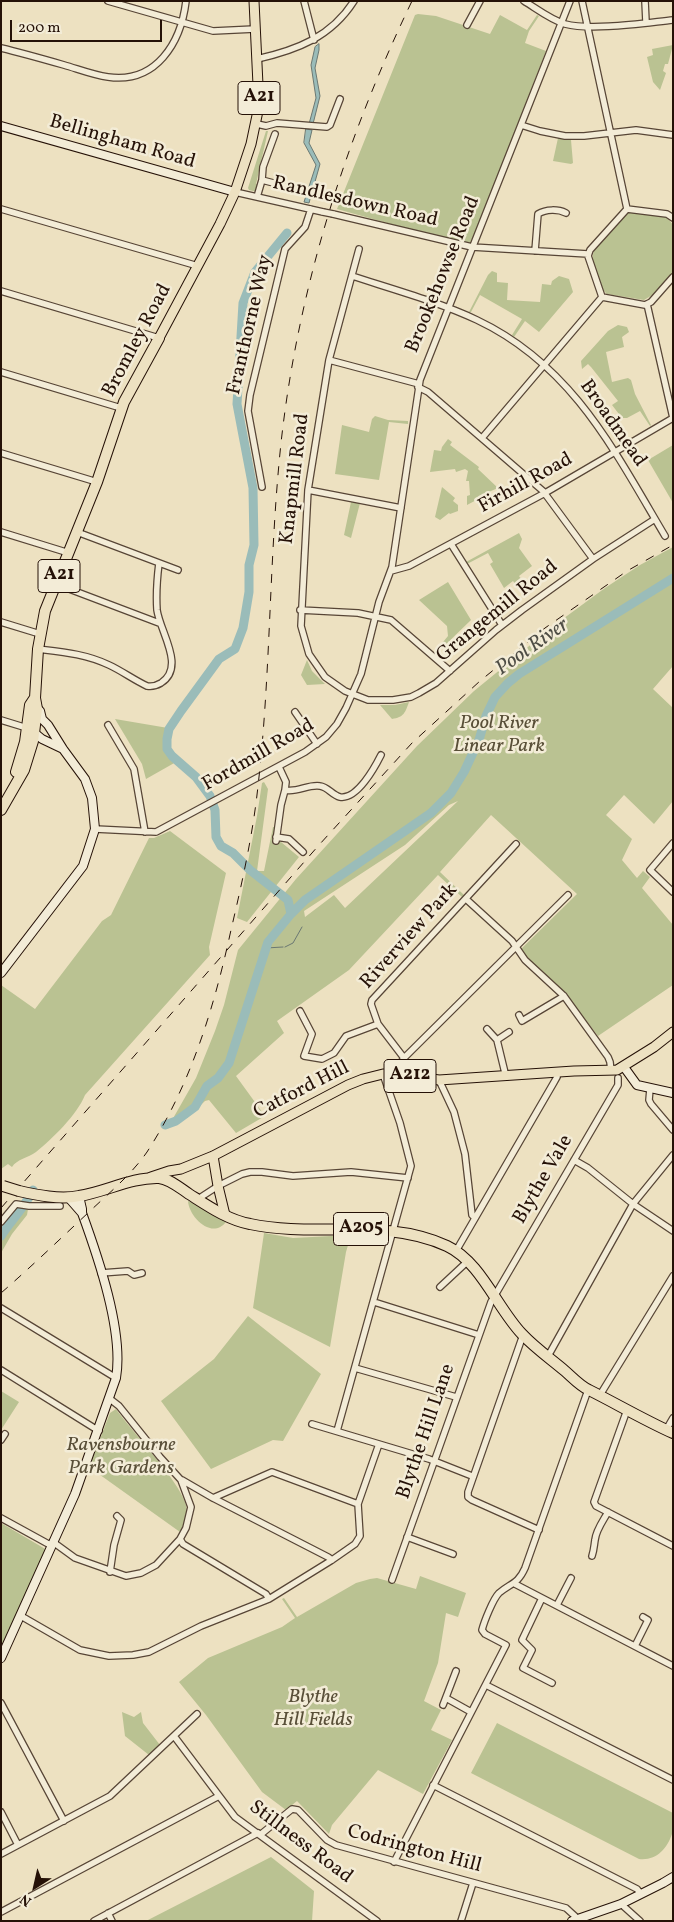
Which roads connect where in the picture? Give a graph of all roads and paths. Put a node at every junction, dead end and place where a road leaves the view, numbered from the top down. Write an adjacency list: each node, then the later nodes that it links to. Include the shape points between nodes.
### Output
1 (108, 1): 13 (street)
2 (186, 1): 13 (street)
3 (254, 1): 17 (main road, Bromley Road / A21)
4 (304, 1): 18 (street)
5 (480, 1): 15 (street)
6 (524, 1): 14 (street)
7 (570, 1): 14 (street, Brookehowse Road)
8 (582, 1): 16 (street)
9 (645, 1): 12 (street)
10 (352, 2): 18 (street, via 337,24)
11 (673, 20): 12 (street)
12 (646, 22): 16 (street)
13 (182, 23): 17 (street, via 220,31); 19 (street, via 163,59 149,69 125,77 98,75)
14 (561, 23): 16 (street); 23 (street, Brookehowse Road)
15 (467, 25)
16 (588, 27): 25 (street)
17 (255, 29): 20 (main road, Bromley Road / A21)
18 (314, 40): 20 (street)
19 (1, 48)
20 (257, 59): 22 (main road, Bromley Road / A21, via 259,106)
21 (340, 98): 22 (street, via 327,127)
22 (256, 124): 30 (main road, Bromley Road / A21)
23 (521, 125): 25 (street, via 566,136); 37 (street, Brookehowse Road)
24 (1, 126): 30 (street, Bellingham Road)
25 (610, 132): 27 (street, via 646,130); 34 (street)
26 (274, 134): 28 (street)
27 (673, 135)
28 (262, 180): 29 (street); 31 (street)
29 (300, 190)
30 (235, 192): 31 (street, Randlesdown Road); 41 (main road, Bromley Road / A21)
31 (257, 197): 33 (street, Randlesdown Road)
32 (1, 209): 41 (street)
33 (311, 209): 37 (street, Randlesdown Road, bridge); 59 (street, Franthorne Way, via 304,227 285,249 250,395 248,411)
34 (627, 209): 36 (street); 40 (street)
35 (566, 213): 39 (street, via 557,210 538,214)
36 (672, 217)
37 (472, 247): 39 (street, Randlesdown Road); 47 (street, Brookehowse Road)
38 (359, 250): 42 (street, Knapmill Road)
39 (535, 251): 40 (street, Randlesdown Road)
40 (588, 254): 45 (street)
41 (198, 266): 48 (main road, Bromley Road / A21)
42 (352, 276): 47 (street, Broadmead); 49 (street, Knapmill Road)
43 (673, 277): 46 (street)
44 (1, 290): 48 (street)
45 (602, 297): 46 (street); 50 (street)
46 (647, 304): 54 (street)
47 (448, 309): 50 (street, Broadmead, via 501,333); 52 (street, Brookehowse Road)
48 (159, 338): 53 (highway, Bromley Road / A21)
49 (329, 360): 52 (street); 60 (street, Knapmill Road)
50 (545, 365): 55 (street); 57 (street, Broadmead, via 578,399)
51 (1, 372): 53 (street)
52 (418, 385): 55 (street); 62 (street, Brookehowse Road)
53 (121, 408): 58 (highway, Bromley Road / A21)
54 (673, 418): 57 (street, Firhill Road)
55 (482, 438): 61 (street)
56 (1, 452): 58 (street)
57 (615, 452): 61 (street, Firhill Road); 63 (street, Broadmead)
58 (97, 482): 65 (highway, Bromley Road / A21)
59 (262, 487)
60 (308, 490): 62 (street); 74 (street, Knapmill Road)
61 (545, 493): 67 (street, Firhill Road); 69 (street)
62 (400, 508): 72 (street, Brookehowse Road)
63 (655, 519): 66 (street, Broadmead); 69 (street, Grangemill Road)
64 (1, 532): 68 (street)
65 (77, 532): 68 (highway, Bromley Road / A21); 70 (street)
66 (665, 536)
67 (451, 544): 72 (street, Firhill Road); 78 (street)
68 (69, 553): 73 (highway, Bromley Road / A21)
69 (593, 558): 78 (street, Grangemill Road)
70 (159, 563): 71 (street); 77 (street, via 156,594)
71 (178, 570)
72 (391, 572): 75 (street, Fordmill Road)
73 (56, 584): 77 (street); 79 (highway, Bromley Road / A21)
74 (300, 610): 75 (street); 82 (street, Knapmill Road, via 302,634 312,661 331,682)
75 (375, 616): 81 (street, via 394,622); 82 (street, Fordmill Road, via 363,667)
76 (1, 622): 79 (street)
77 (159, 623): 80 (street, via 171,653 172,669 165,680 153,687 89,657)
78 (502, 625): 81 (street, Grangemill Road)
79 (40, 634): 80 (highway, Bromley Road / A21)
80 (38, 649): 83 (highway, Bromley Road / A21)
81 (450, 670): 82 (street, Grangemill Road, via 411,697 376,700)
82 (352, 695): 89 (street, Fordmill Road, via 337,724)
83 (36, 704): 87 (street); 88 (highway, Bromley Road / A21, via 30,705)
84 (294, 712): 89 (street)
85 (1, 720): 88 (street)
86 (108, 725): 97 (street, via 134,769)
87 (54, 735): 88 (street); 90 (street)
88 (37, 736): 90 (street); 94 (highway, Bromley Road / A21); 95 (highway, Bromley Road / A21, via 24,770)
89 (317, 744): 92 (street, Fordmill Road)
90 (63, 749): 96 (street, via 89,788)
91 (381, 755): 93 (street, via 367,778 346,797 336,796 318,786)
92 (279, 767): 93 (street, via 286,782); 97 (street, Fordmill Road, via 156,832)
93 (285, 790): 100 (street, via 276,839 289,839)
94 (1, 799)
95 (1, 810)
96 (95, 828): 97 (street, Fordmill Road); 105 (street, via 83,866)
97 (145, 832)
98 (673, 843): 101 (street, via 650,870)
99 (516, 844): 103 (street, Riverview Park)
100 (303, 852)
101 (673, 892)
102 (568, 895): 104 (street)
103 (466, 899): 104 (street); 108 (street, Riverview Park, via 373,998 371,1004)
104 (516, 947): 106 (street, via 525,960); 114 (street)
105 (1, 973)
106 (564, 996): 109 (street, via 521,1018); 116 (street, via 608,1057)
107 (300, 1011): 108 (street, via 312,1034 304,1056 322,1059 334,1053 346,1036)
108 (378, 1024): 114 (street, Riverview Park)
109 (526, 1027)
110 (487, 1029): 113 (street)
111 (509, 1032): 113 (street)
112 (673, 1032): 115 (main road, A212)
113 (497, 1040): 120 (street)
114 (404, 1058): 119 (street)
115 (624, 1067): 116 (main road, Catford Hill / A212); 123 (street, via 634,1083)
116 (611, 1071): 117 (main road, Catford Hill / A212)
117 (557, 1072): 120 (main road, Catford Hill / A212); 140 (street, via 554,1084)
118 (383, 1074): 119 (main road, Catford Hill / A212); 127 (main road, Catford Hill / A212, via 348,1085); 130 (street, via 409,1156)
119 (398, 1074): 122 (main road, Catford Hill / A212)
120 (506, 1076): 122 (main road, Catford Hill / A212)
121 (618, 1078): 128 (street, Blythe Vale, via 618,1085)
122 (441, 1084): 140 (street, via 454,1112 465,1154 472,1215)
123 (650, 1089): 124 (street); 125 (street, via 651,1104)
124 (673, 1093)
125 (673, 1130)
126 (673, 1155): 137 (street)
127 (213, 1156): 129 (main road, Catford Hill / A212); 134 (main road)
128 (574, 1160): 137 (street); 150 (street, Blythe Vale)
129 (182, 1169): 131 (main road, Catford Hill / A212); 132 (main road, Catford Hill / A212)
130 (408, 1178): 134 (street, via 366,1173 293,1176 262,1172 242,1174); 143 (street)
131 (147, 1179): 132 (highway); 136 (highway, Catford Hill)
132 (165, 1179): 135 (highway, A205)
133 (2, 1186): 136 (highway, Catford Hill, bridge)
134 (218, 1186): 135 (street); 139 (main road)
135 (198, 1199): 139 (highway, A205)
136 (71, 1200): 146 (street, via 82,1209)
137 (633, 1204): 142 (street); 155 (street)
138 (60, 1206): 141 (street, via 14,1205)
139 (225, 1215): 143 (highway, A205, via 248,1224 282,1230 353,1228)
140 (475, 1218): 144 (street)
141 (1, 1222)
142 (673, 1231)
143 (394, 1232): 144 (highway, A205, via 437,1242); 151 (street)
144 (456, 1251): 145 (highway, A205)
145 (468, 1260): 149 (street); 150 (highway, A205)
146 (101, 1273): 147 (street); 158 (street, via 117,1335 119,1361)
147 (142, 1273)
148 (673, 1276): 160 (street)
149 (440, 1287)
150 (494, 1296): 153 (street, Blythe Hill Lane); 154 (highway, A205)
151 (374, 1302): 153 (street); 156 (street)
152 (1, 1308): 158 (street)
153 (479, 1335): 161 (street, Blythe Hill Lane)
154 (523, 1336): 155 (highway, A205); 173 (street)
155 (548, 1358): 159 (highway, A205)
156 (355, 1368): 161 (street); 167 (street)
157 (1, 1370): 166 (street)
158 (116, 1378): 162 (street)
159 (588, 1390): 160 (highway, A205); 180 (street)
160 (600, 1395): 163 (highway, A205)
161 (456, 1397): 172 (street, Blythe Hill Lane)
162 (110, 1399): 166 (street); 174 (street)
163 (627, 1410): 168 (highway, A205); 177 (street, via 594,1502)
164 (673, 1418): 168 (street)
165 (312, 1424): 167 (street)
166 (99, 1431): 183 (street)
167 (337, 1431): 171 (street)
168 (669, 1431)
169 (5, 1434): 170 (street)
170 (1, 1440)
171 (379, 1444): 172 (street); 176 (street)
172 (433, 1462): 173 (street); 181 (street, Blythe Hill Lane)
173 (472, 1476): 180 (street, via 468,1497)
174 (181, 1480): 175 (street); 182 (street, via 191,1506 190,1518)
175 (213, 1498): 176 (street, via 272,1472); 187 (street)
176 (358, 1504): 187 (street, via 360,1536 355,1544)
177 (608, 1512): 184 (street); 186 (street, via 598,1531)
178 (117, 1516): 188 (street, via 121,1520)
179 (1, 1518): 183 (street)
180 (539, 1530): 191 (street, via 521,1577)
181 (407, 1537): 185 (street); 190 (street, Blythe Hill Lane)
182 (180, 1539): 188 (street, via 156,1565 141,1573 126,1576); 193 (street)
183 (52, 1544): 188 (street, via 75,1558); 195 (street)
184 (673, 1546)
185 (453, 1554)
186 (592, 1556)
187 (332, 1560): 193 (street)
188 (110, 1572)
189 (571, 1578): 194 (street)
190 (392, 1580)
191 (515, 1584): 192 (street); 202 (street, via 496,1598 483,1625 485,1634 506,1645)
192 (542, 1598): 194 (street); 201 (street, via 522,1640 532,1650 523,1668)
193 (269, 1599): 195 (street, via 133,1656 109,1656 80,1650)
194 (557, 1606): 197 (street)
195 (21, 1616): 198 (street)
196 (643, 1617): 197 (street, via 648,1620)
197 (635, 1646): 199 (street)
198 (1, 1658)
199 (673, 1666)
200 (456, 1671): 203 (street)
201 (552, 1683)
202 (486, 1685): 206 (street); 209 (street)
203 (446, 1698): 205 (street); 206 (street)
204 (1, 1703): 213 (street)
205 (444, 1705)
206 (471, 1712): 210 (street)
207 (197, 1714): 208 (street)
208 (174, 1736): 211 (street, Stillness Road); 213 (street, via 110,1796)
209 (673, 1780)
210 (433, 1785): 217 (street); 220 (street)
211 (219, 1796): 214 (street, Stillness Road, via 234,1817); 222 (street)
212 (1, 1812): 215 (street)
213 (64, 1821): 215 (street)
214 (259, 1834): 217 (street, Codrington Hill, via 292,1809 298,1810 332,1844); 223 (street, Codrington Hill); 227 (street, Stillness Road)
215 (18, 1845): 216 (street)
216 (1, 1854)
217 (394, 1862): 219 (street, Codrington Hill)
218 (672, 1880): 220 (street)
219 (473, 1883): 224 (street, Codrington Hill, via 566,1908); 228 (street)
220 (641, 1894): 221 (street)
221 (621, 1904): 224 (street); 229 (street)
222 (1, 1912)
223 (108, 1913): 225 (street, Codrington Hill); 226 (street)
224 (580, 1919)
225 (94, 1921)
226 (112, 1921)
227 (377, 1921)
228 (461, 1921)
229 (640, 1921)

